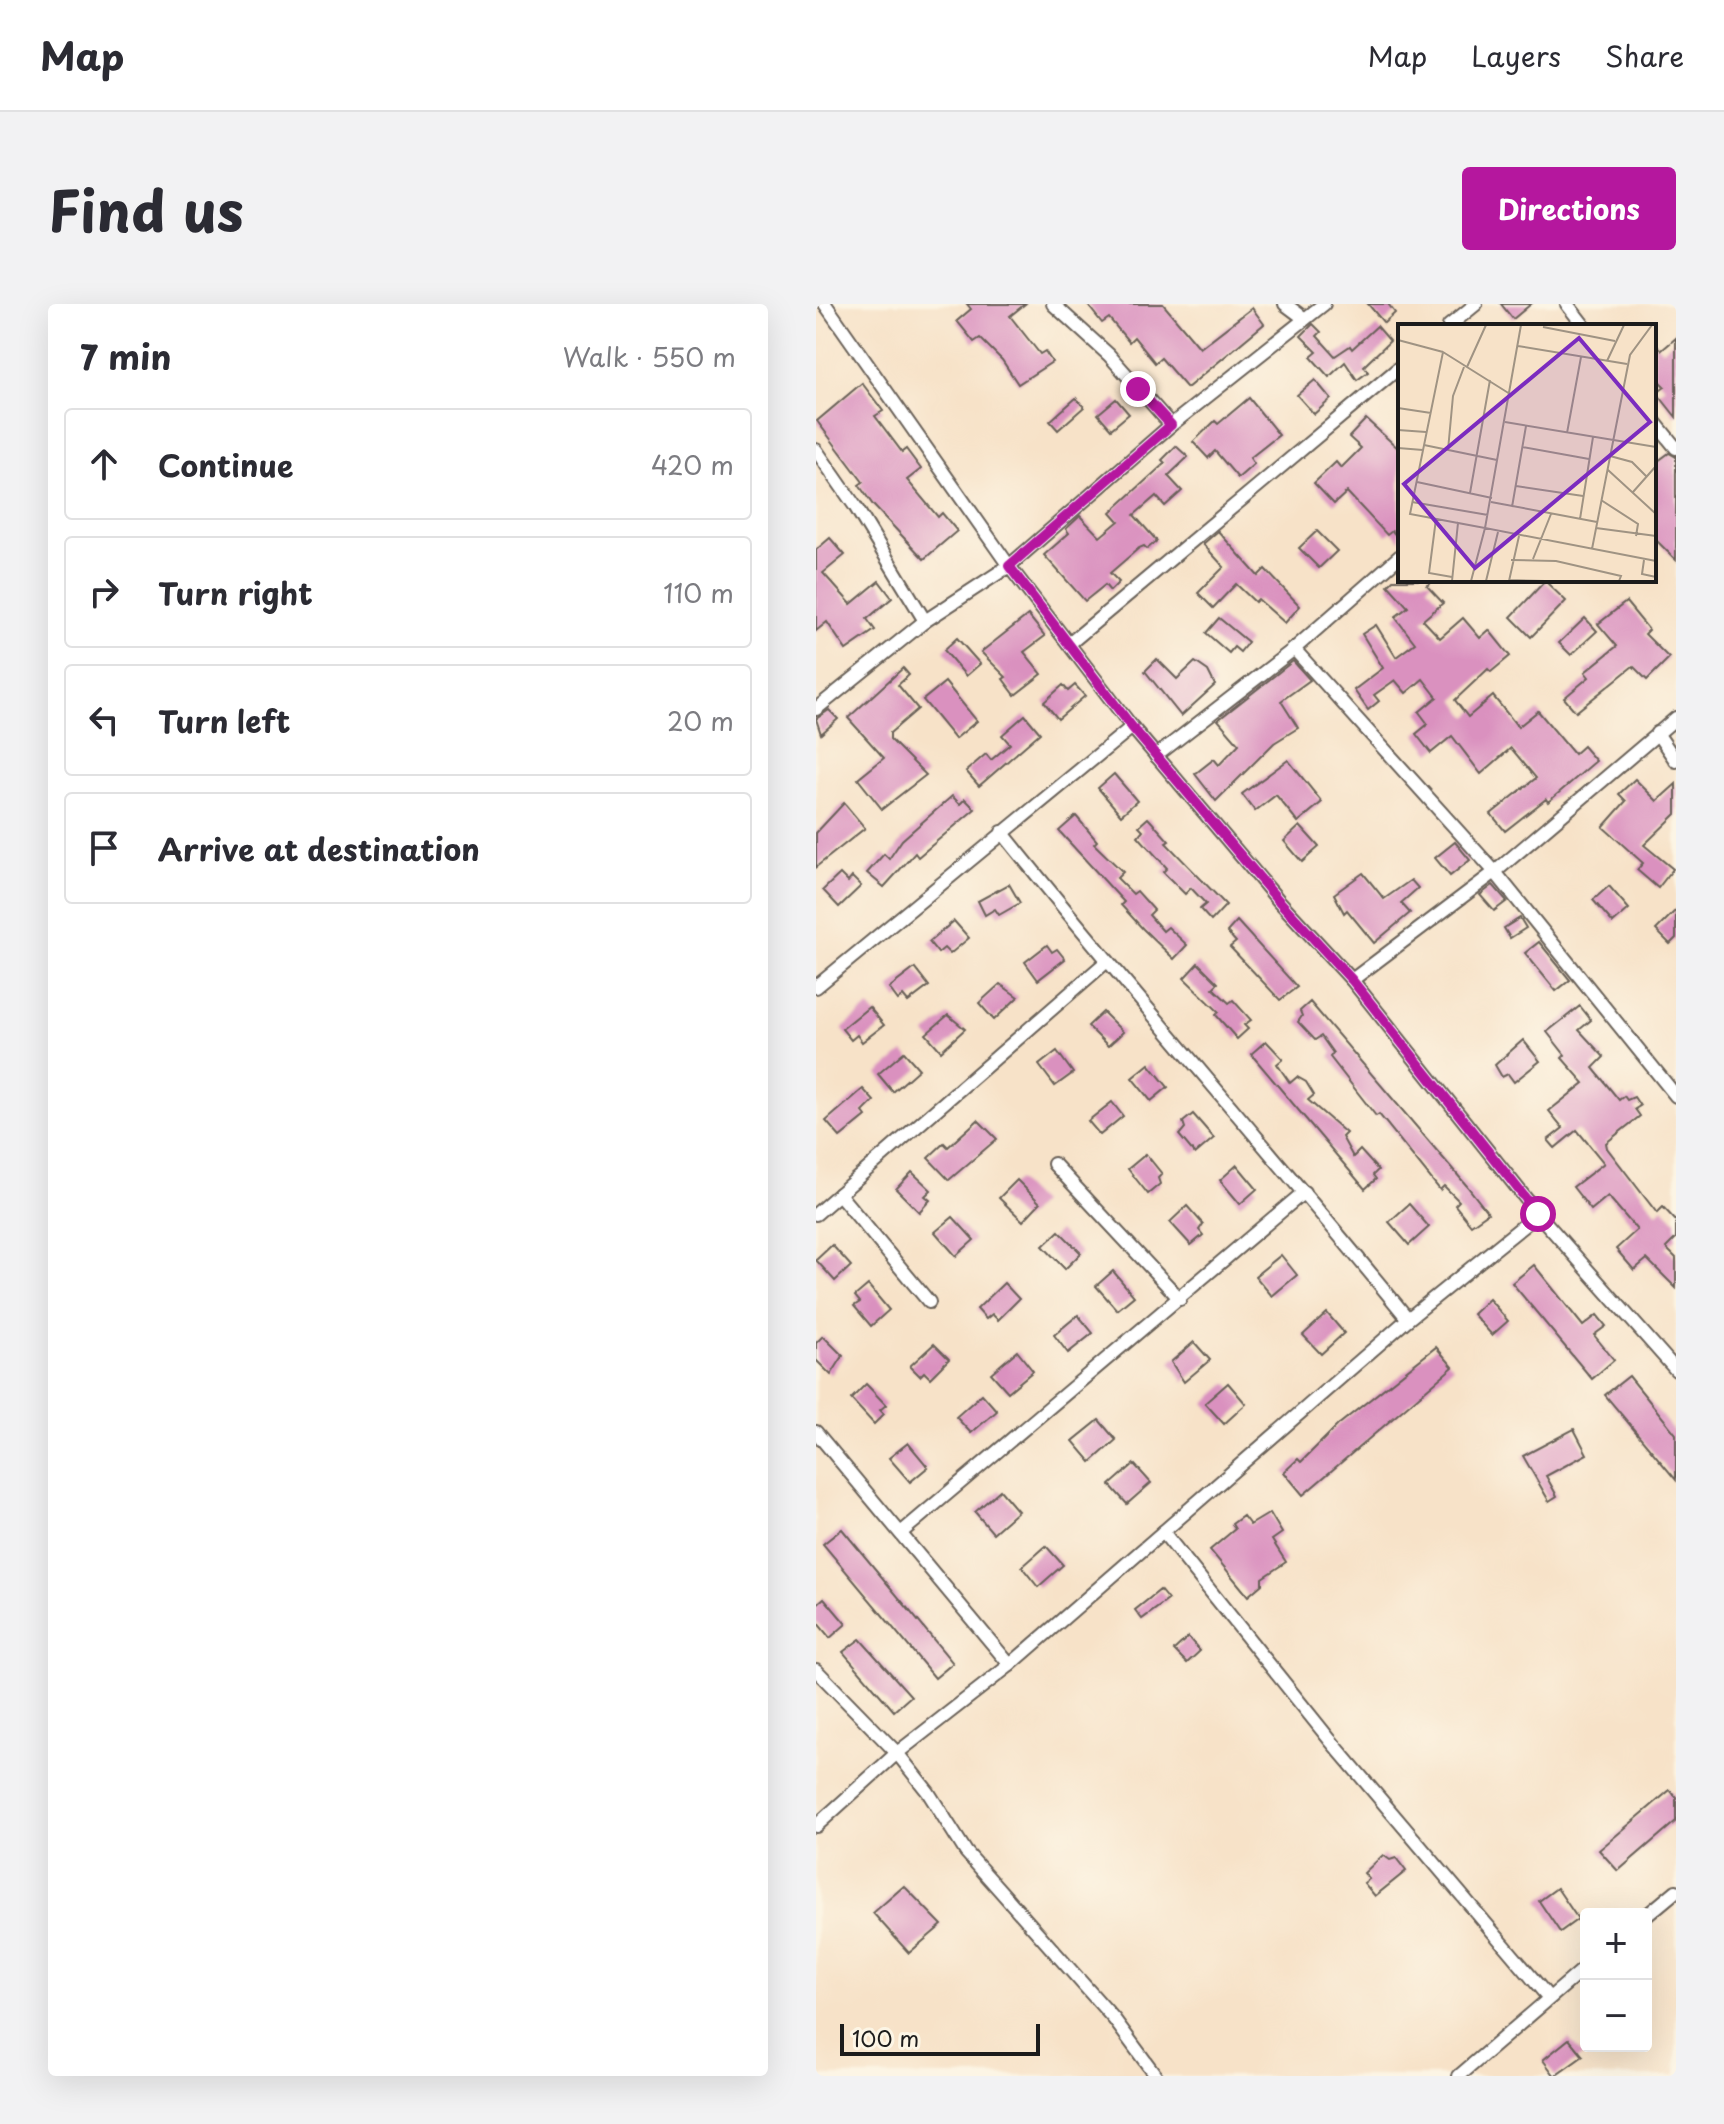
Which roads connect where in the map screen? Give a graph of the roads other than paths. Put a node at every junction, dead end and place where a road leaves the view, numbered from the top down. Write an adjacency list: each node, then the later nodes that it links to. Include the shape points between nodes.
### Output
1 (825, 304): 14 (street)
2 (1053, 304): 10 (street, via 1109,355)
3 (1285, 304): 6 (street)
4 (1324, 304): 6 (street)
5 (1476, 304): 7 (street)
6 (1305, 319): 10 (street)
7 (1451, 324)
8 (1398, 369): 16 (street)
9 (1656, 423): 11 (street)
10 (1171, 425): 14 (street)
11 (1676, 448)
12 (816, 450): 15 (street)
13 (1398, 558): 17 (street)
14 (1009, 566): 15 (street); 16 (street)
15 (925, 621): 18 (street)
16 (1069, 644): 20 (street)
17 (1294, 649): 22 (street); 25 (street)
18 (816, 709)
19 (1676, 718): 21 (street)
20 (1132, 727): 22 (street); 24 (street)
21 (1657, 733): 23 (street); 25 (street)
22 (1156, 756): 27 (street)
23 (1676, 761)
24 (1002, 832): 26 (street); 28 (street)
25 (1495, 872): 27 (street); 29 (street)
26 (1106, 962): 31 (street); 32 (street)
27 (1352, 980): 34 (street)
28 (816, 987)
29 (1676, 1096)
30 (1054, 1164): 35 (street)
31 (1304, 1192): 35 (street); 37 (street)
32 (839, 1194): 33 (street); 36 (street)
33 (816, 1214)
34 (1538, 1214): 37 (street); 38 (street)
35 (1180, 1299): 40 (street)
36 (929, 1302)
37 (1408, 1319): 41 (street)
38 (1676, 1370)
39 (816, 1432): 40 (street)
40 (902, 1532): 42 (street)
41 (1163, 1532): 42 (street); 49 (street, via 1330,1740)
42 (1010, 1665): 44 (street)
43 (816, 1670): 44 (street)
44 (897, 1753): 45 (street); 50 (street, via 966,1852 1114,2019)
45 (816, 1826)
46 (1676, 1891): 47 (street)
47 (1652, 1911)
48 (1580, 1972): 49 (street)
49 (1549, 1998): 51 (street)
50 (1156, 2076)
51 (1459, 2076)

